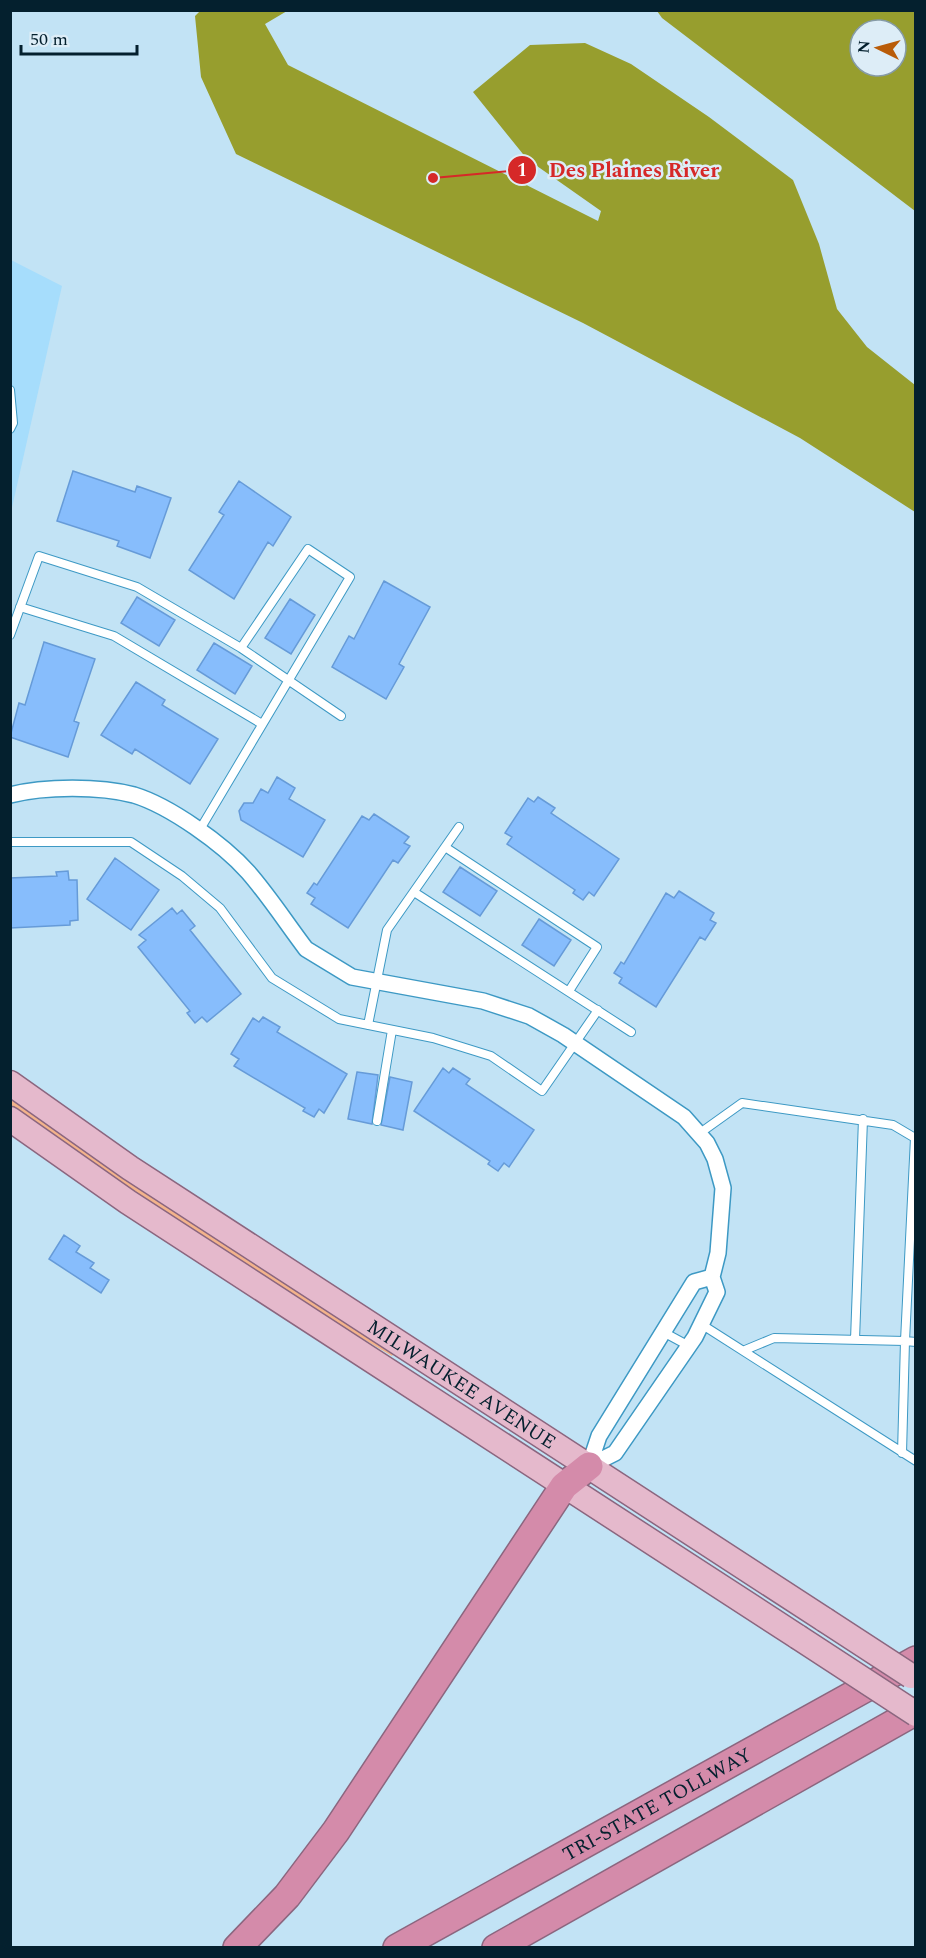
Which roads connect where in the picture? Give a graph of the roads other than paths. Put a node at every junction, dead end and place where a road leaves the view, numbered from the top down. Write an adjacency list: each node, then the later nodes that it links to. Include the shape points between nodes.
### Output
1 (10, 390): 2 (lane)
2 (10, 429)
3 (20, 607): 4 (lane); 5 (lane, via 39,556 137,587); 8 (lane, via 114,636)
4 (10, 635)
5 (241, 648): 6 (lane); 6 (lane, via 308,549 350,577)
6 (289, 678): 7 (lane); 8 (lane)
7 (341, 716)
8 (262, 724): 11 (lane)
9 (10, 795): 11 (street, via 30,790 131,794)
10 (459, 827): 13 (lane)
11 (199, 831): 15 (street, via 248,873 306,949 352,977)
12 (10, 842): 18 (lane, via 131,842 182,876 220,908 272,978 339,1019)
13 (445, 847): 14 (lane); 16 (lane, via 597,947)
14 (414, 892): 15 (lane, via 387,930); 16 (lane)
15 (376, 981): 18 (lane); 21 (street, via 501,1007 529,1016)
16 (569, 991): 17 (lane)
17 (598, 1010): 20 (lane); 21 (lane)
18 (368, 1025): 19 (lane)
19 (392, 1030): 21 (lane, via 491,1056 542,1091); 25 (lane)
20 (631, 1032)
21 (576, 1044): 26 (street, via 684,1117)
22 (10, 1083): 37 (main road, MILWAUKEE AVENUE, via 121,1162)
23 (10, 1119): 38 (main road, MILWAUKEE AVENUE, via 128,1202)
24 (863, 1119): 26 (lane, via 741,1103); 30 (lane); 31 (lane, via 893,1125 915,1138)
25 (377, 1121)
26 (700, 1133): 27 (street, via 715,1159 724,1199)
27 (712, 1277): 28 (street, via 717,1292); 29 (street, via 694,1282)
28 (701, 1324): 33 (street); 34 (lane)
29 (665, 1333): 33 (lane); 37 (street, via 599,1436)
30 (855, 1340): 31 (lane); 34 (lane, via 774,1338)
31 (905, 1341): 32 (lane); 35 (lane)
32 (915, 1342)
33 (689, 1346): 37 (street, via 615,1453)
34 (745, 1350): 35 (lane)
35 (902, 1453): 36 (lane)
36 (915, 1461)
37 (589, 1466): 38 (highway); 40 (main road, MILWAUKEE AVENUE, bridge)
38 (564, 1486): 41 (main road, MILWAUKEE AVENUE, bridge); 42 (highway, via 336,1832 287,1896)
39 (915, 1660): 43 (highway, TRI-STATE TOLLWAY)
40 (915, 1679)
41 (915, 1712): 44 (highway)
42 (237, 1947)
43 (397, 1947)
44 (496, 1947)

